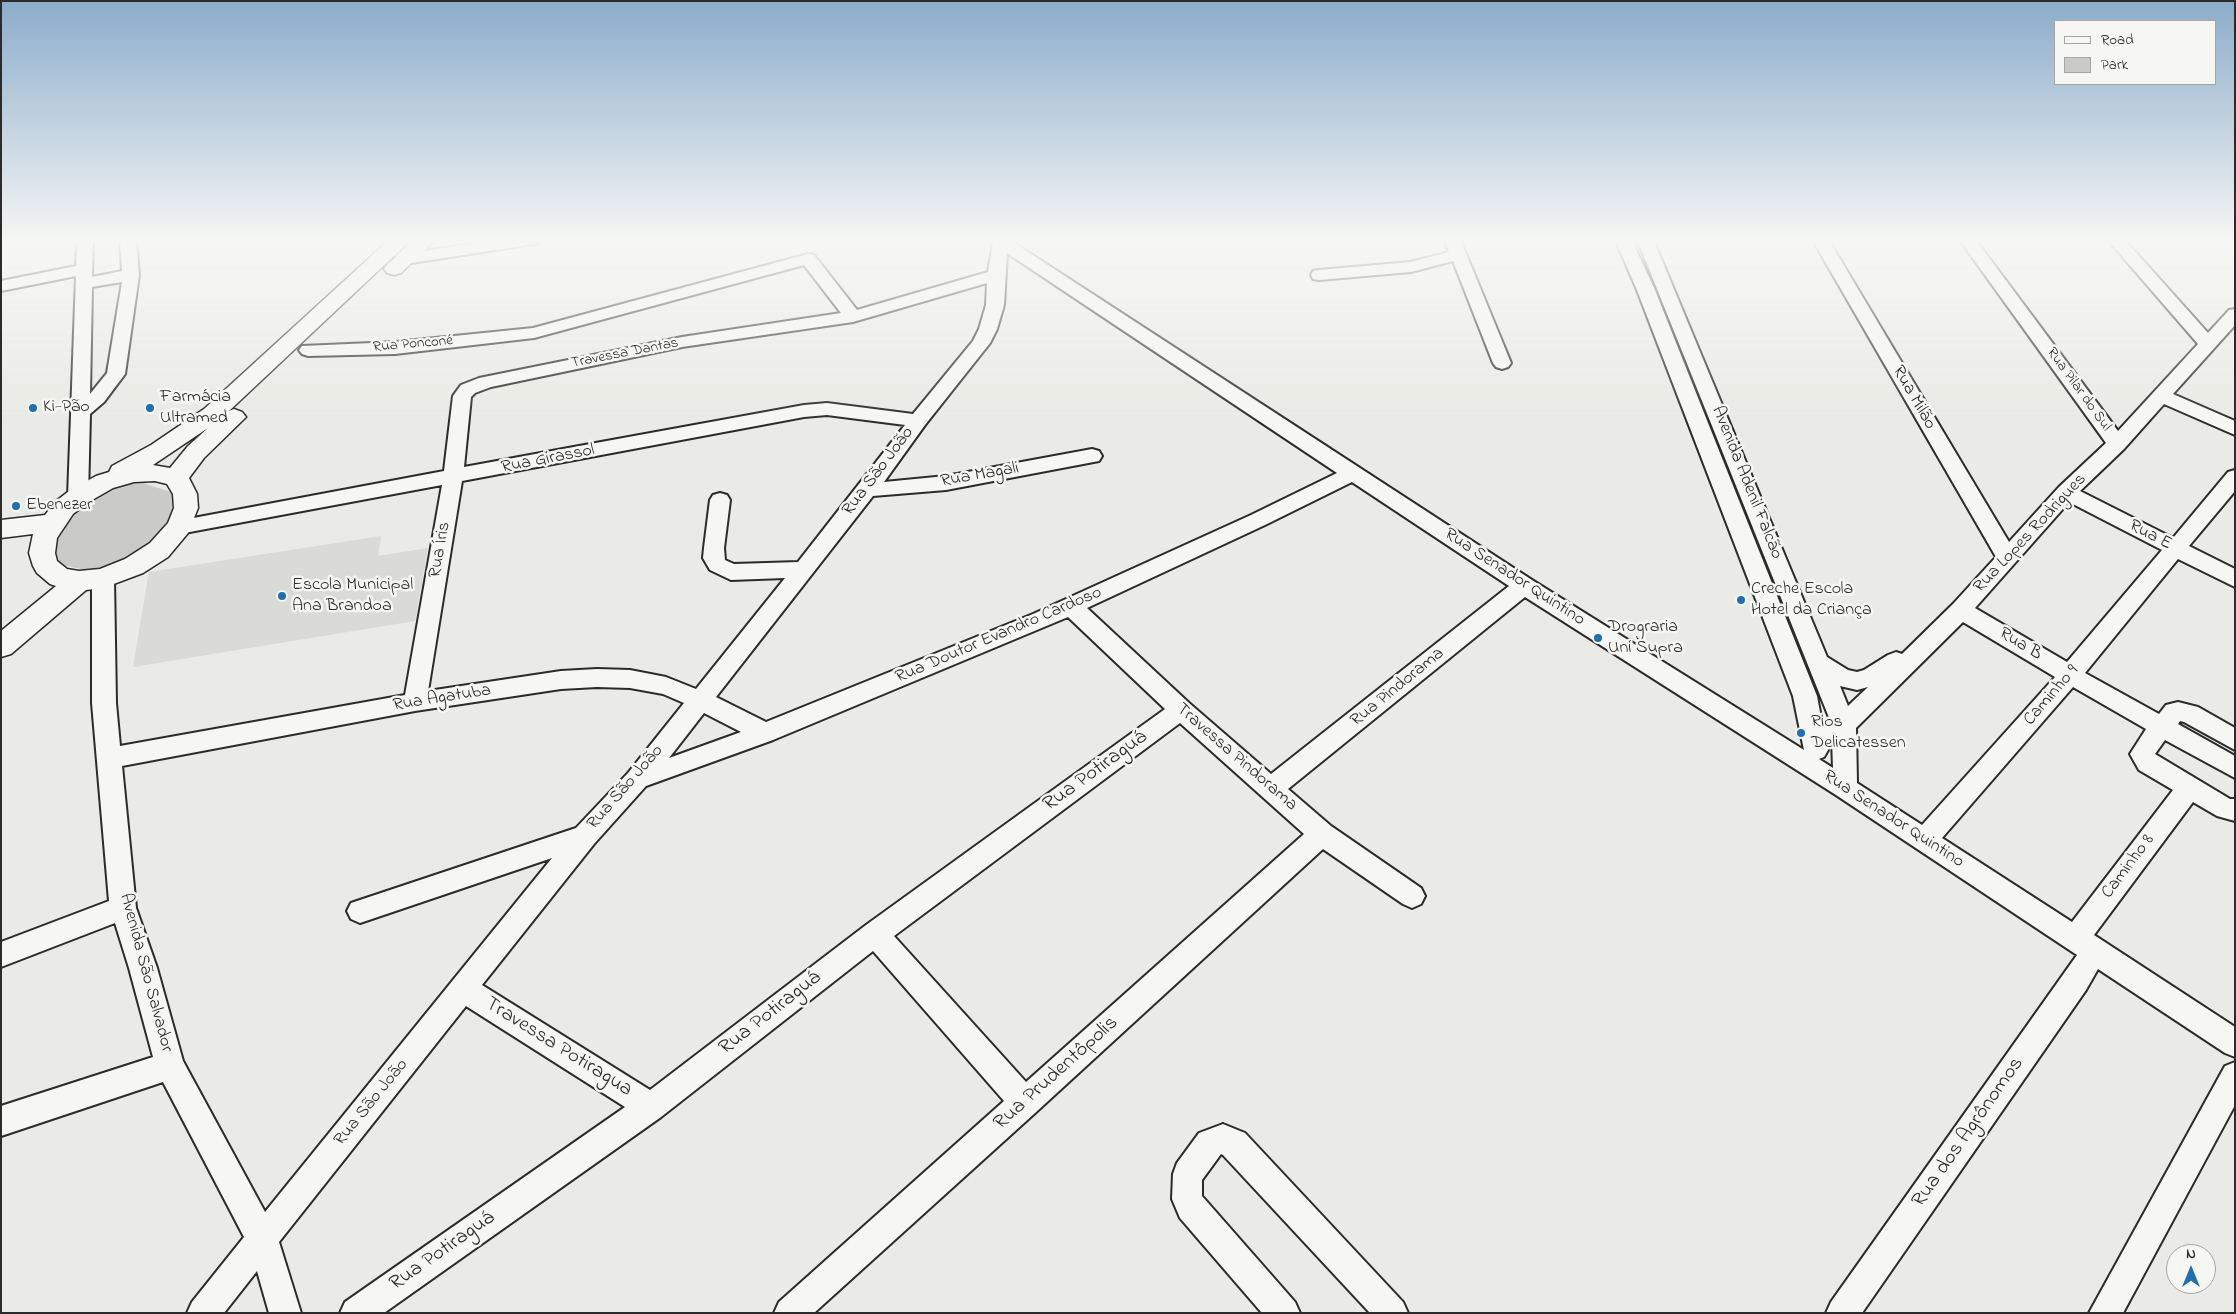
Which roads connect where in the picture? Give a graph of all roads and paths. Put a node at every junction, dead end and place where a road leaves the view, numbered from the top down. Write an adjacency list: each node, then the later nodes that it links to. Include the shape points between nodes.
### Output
1 (83, 300): 25 (street)
2 (127, 300): 25 (street, via 116,374 97,398)
3 (337, 300): 34 (main road, via 212,414 159,451)
4 (350, 300): 21 (main road)
5 (655, 300): 21 (street, Rua Ponconé, via 534,333 395,348)
6 (840, 300): 19 (street, Rua Ponconé)
7 (911, 300): 19 (street, Travessa Dantas)
8 (995, 300): 26 (street, Rua São João, via 981,343)
9 (1091, 300): 30 (street, Rua Senador Quintino)
10 (1477, 300): 22 (street)
11 (1649, 300): 17 (street, Avenida Adenil Falcão)
12 (1671, 300): 18 (street, Avenida Adenil Falcão)
13 (1856, 300): 45 (street, Rua Milão)
14 (2013, 300): 28 (street, Rua Pilar do Sul)
15 (2169, 300): 20 (street)
16 (2234, 308): 20 (street, Rua Lopes Rodrigues)
17 (1655, 315): 18 (street); 42 (street, Avenida Adenil Falcão)
18 (1677, 315): 43 (street, Avenida Adenil Falcão)
19 (853, 317): 23 (street, Travessa Dantas, via 682,342 486,382 474,386)
20 (2208, 344): 24 (street, Rua Lopes Rodrigues)
21 (308, 350): 31 (main road, via 196,452)
22 (1502, 363)
23 (462, 396): 33 (street, Rua Íris)
24 (2162, 396): 27 (street); 28 (street, Rua Lopes Rodrigues)
25 (81, 410): 37 (street)
26 (918, 421): 33 (street, Rua Girassol, via 827,409); 35 (street, Rua São João)
27 (2235, 428)
28 (2118, 444): 36 (street, Rua Lopes Rodrigues)
29 (1092, 456): 35 (street, Rua Magali, via 946,483)
30 (1353, 473): 49 (street, Rua Senador Quintino); 50 (street, Rua Doutor Evandro Cardoso)
31 (176, 477): 34 (main road, via 134,474); 40 (main road, via 185,494 186,508)
32 (2235, 477): 44 (street, Caminho 9)
33 (453, 478): 40 (street, Rua Girassol); 57 (street, Rua Íris)
34 (106, 482): 37 (main road)
35 (866, 490): 46 (street, Rua São João)
36 (2066, 492): 44 (street, Rua E); 45 (street, Rua Lopes Rodrigues)
37 (78, 497): 39 (main road)
38 (720, 500): 46 (street, via 714,548 717,565 731,572)
39 (52, 523): 41 (main road); 48 (main road, via 44,538 42,553 46,566 59,577)
40 (179, 527): 48 (main road, via 158,550 134,566)
41 (1, 529)
42 (1743, 534): 43 (street); 63 (street, Avenida Adenil Falcão, via 1805,696)
43 (1767, 536): 54 (street, Avenida Adenil Falcão)
44 (2176, 549): 47 (street, Rua E); 55 (street, Caminho 9)
45 (2007, 557): 51 (street, Rua Lopes Rodrigues)
46 (802, 570): 56 (street, Rua São João)
47 (2235, 579)
48 (91, 580): 53 (main road); 64 (street, Avenida São Salvador)
49 (1524, 586): 66 (street, Rua Senador Quintino); 68 (street, Rua Pindorama)
50 (1072, 607): 58 (street, Travessa Pindorama); 61 (street, Rua Doutor Evandro Cardoso)
51 (1961, 610): 52 (street, Rua Lopes Rodrigues); 55 (street, Rua B)
52 (1932, 637): 54 (street, via 1871,676 1857,681 1842,678); 60 (street, Rua Lopes Rodrigues)
53 (1, 647)
54 (1819, 663): 60 (street, Avenida Adenil Falcão)
55 (2070, 675): 59 (street, Rua B); 74 (street, Caminho 9)
56 (700, 700): 57 (street, Rua Agatuba, via 666,686 630,678 596,678 561,680); 61 (street, Rua Agatuba); 67 (street, Rua São João)
57 (415, 702): 64 (street, Rua Agatuba)
58 (1181, 710): 68 (street, Travessa Pindorama); 78 (street, Rua Potiraguá)
59 (2159, 724): 62 (street, via 2178,711); 65 (street, Rua B); 70 (street, via 2142,754 2148,764)
60 (1844, 725): 63 (street, Rua Lopes Rodrigues); 69 (street, Avenida Adenil Falcão)
61 (765, 733): 67 (street, Rua Doutor Evandro Cardoso)
62 (2233, 733)
63 (1815, 736): 66 (street, Avenida Adenil Falcão)
64 (111, 758): 76 (street, Avenida São Salvador)
65 (2235, 768)
66 (1819, 772): 69 (street, Rua Senador Quintino)
67 (637, 780): 73 (street, Rua São João)
68 (1270, 788): 72 (street, Travessa Pindorama)
69 (1845, 788): 74 (street, Rua Senador Quintino)
70 (2186, 791): 71 (street); 79 (street, Caminho 8)
71 (2235, 810)
72 (1322, 834): 75 (street, Travessa Pindorama); 85 (street, Rua Prudentôpolis)
73 (585, 836): 77 (street); 81 (street, Rua São João)
74 (1924, 840): 79 (street, Rua Senador Quintino)
75 (1412, 896)
76 (124, 908): 80 (street); 83 (street, Avenida São Salvador)
77 (360, 911)
78 (875, 934): 85 (street); 86 (street, Rua Potiraguá)
79 (2085, 945): 82 (street, Rua Senador Quintino); 95 (street, Rua dos Agrônomos, via 2070,989)
80 (1, 954)
81 (464, 989): 86 (street, Travessa Potiragua); 88 (street, Rua São João)
82 (2235, 1043)
83 (170, 1066): 87 (street); 88 (street, Avenida São Salvador)
84 (2235, 1076): 96 (street)
85 (1025, 1103): 92 (street, Rua Prudentôpolis)
86 (651, 1107): 91 (street, Rua Potiraguá)
87 (1, 1122)
88 (263, 1240): 89 (street, Rua São João); 90 (street, Avenida São Salvador)
89 (203, 1313)
90 (285, 1313)
91 (356, 1313)
92 (790, 1313)
93 (1284, 1313): 94 (street, via 1191,1207 1187,1198 1188,1174 1210,1144 1223,1139 1234,1144)
94 (1392, 1313)
95 (1842, 1313)
96 (2105, 1313)

